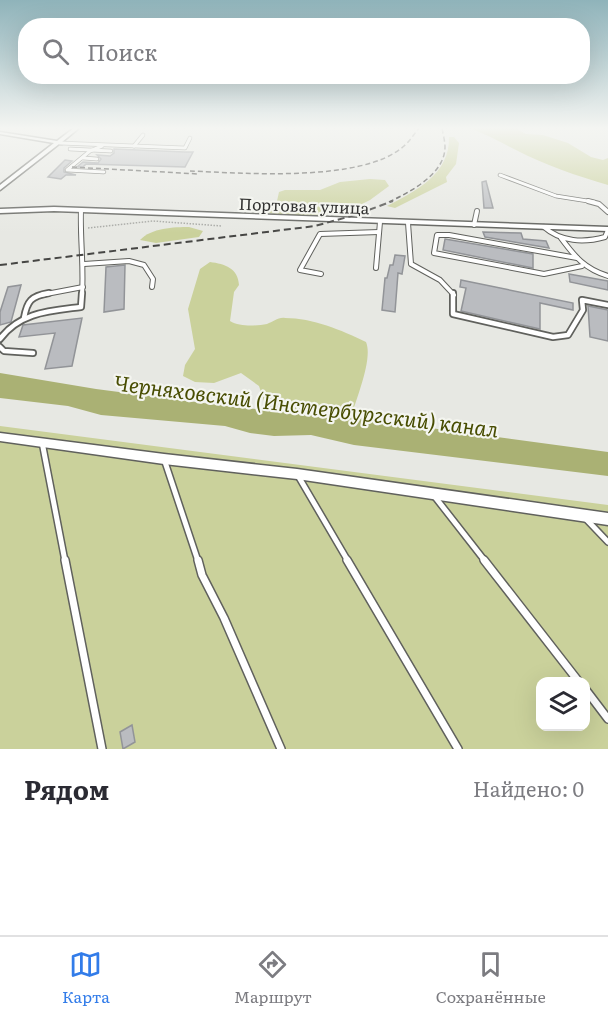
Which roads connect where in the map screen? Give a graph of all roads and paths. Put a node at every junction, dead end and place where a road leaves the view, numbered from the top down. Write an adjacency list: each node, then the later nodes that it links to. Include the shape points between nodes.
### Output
1 (33, 163): 5 (street)
2 (73, 163): 3 (lane, via 67,170)
3 (104, 172)
4 (500, 175): 9 (lane, via 564,198 600,204)
5 (0, 188)
6 (0, 211): 7 (street, Портовая улица)
7 (81, 211): 10 (street, Портовая улица); 15 (lane)
8 (477, 211): 12 (lane)
9 (608, 212)
10 (380, 222): 11 (street, Портовая улица); 17 (lane)
11 (408, 223): 12 (street, Портовая улица); 27 (lane, via 411,264 440,280 454,294 453,314 553,337 568,335 583,310 582,300)
12 (474, 225): 14 (street, Портовая улица)
13 (222, 226): 15 (path, via 153,221)
14 (544, 227): 16 (street, Портовая улица); 18 (lane)
15 (81, 228): 20 (lane)
16 (608, 230): 18 (lane, via 605,237 597,240)
17 (379, 232): 22 (lane); 23 (lane, via 320,234 300,270)
18 (561, 238): 19 (lane)
19 (577, 258): 21 (lane); 21 (lane, via 449,235 437,235 433,250 544,274)
20 (84, 264): 25 (lane); 26 (lane, via 129,261 144,265 153,279)
21 (582, 266): 24 (lane)
22 (376, 268)
23 (321, 274)
24 (608, 276)
25 (82, 287): 28 (lane, via 34,296 27,303); 28 (lane, via 81,307)
26 (152, 287)
27 (608, 305)
28 (24, 318): 29 (lane, via 4,331)
29 (0, 339)
30 (0, 347): 31 (lane, via 4,351)
31 (33, 353)
32 (0, 437): 33 (street)
33 (42, 442): 34 (street); 43 (lane)
34 (164, 459): 35 (street); 44 (lane, via 202,575)
35 (297, 474): 36 (street); 45 (lane)
36 (433, 494): 37 (street); 40 (lane)
37 (582, 515): 38 (street); 39 (lane)
38 (608, 519)
39 (608, 542)
40 (576, 677)
41 (590, 696): 42 (lane)
42 (608, 719)
43 (102, 749)
44 (281, 749)
45 (458, 749)

